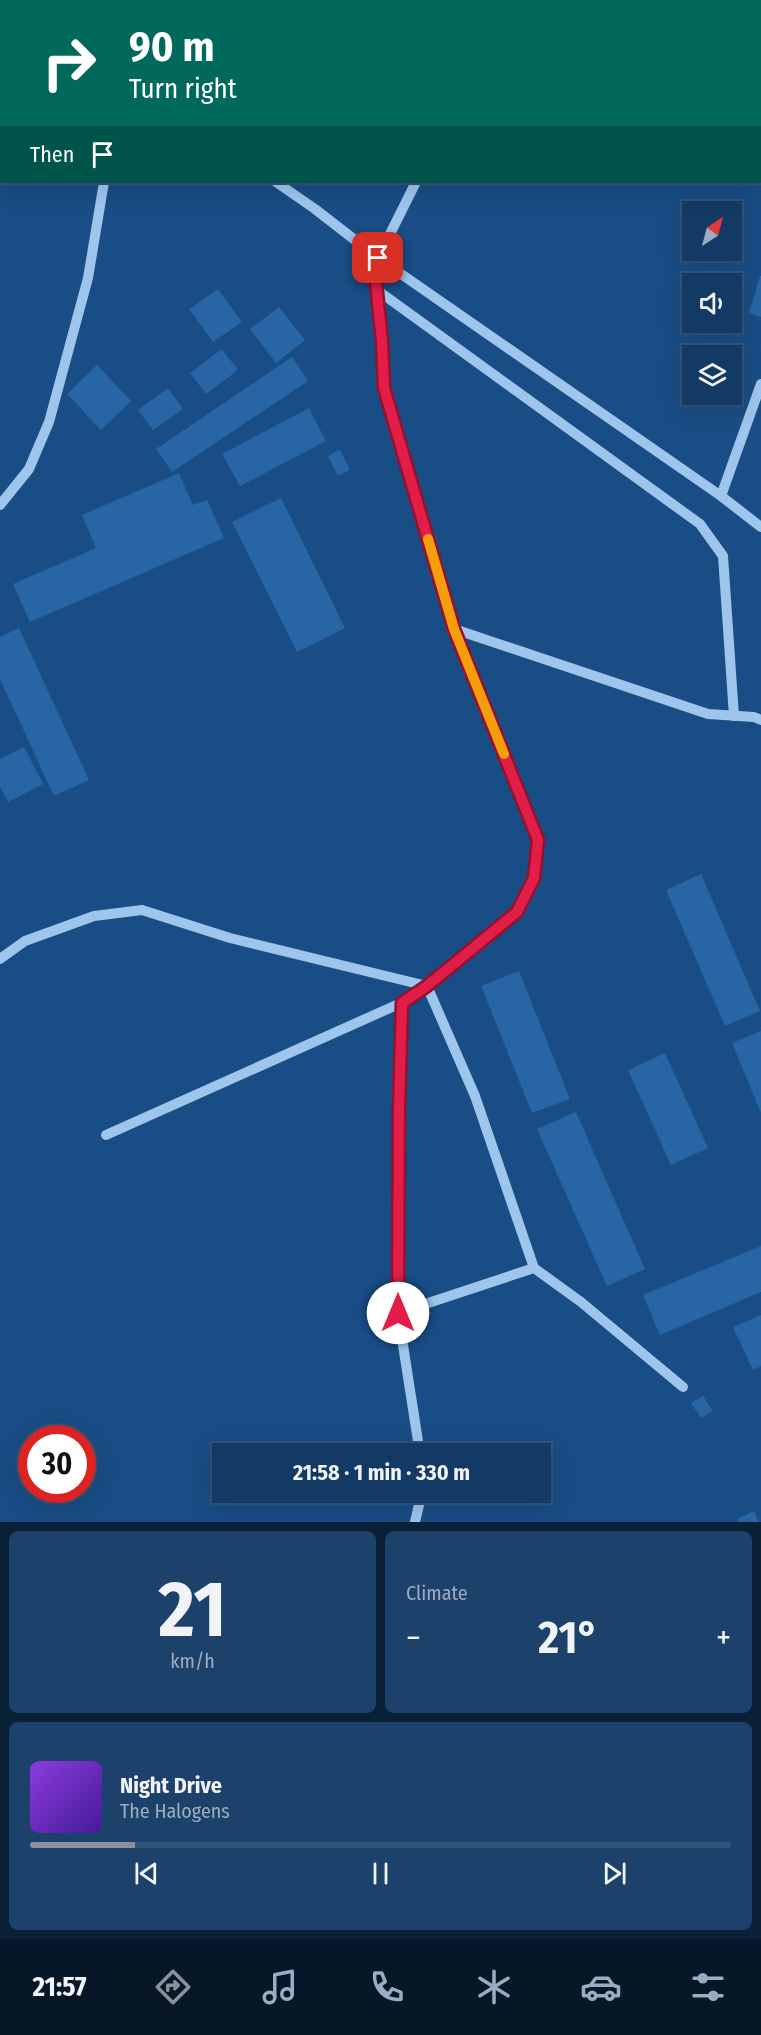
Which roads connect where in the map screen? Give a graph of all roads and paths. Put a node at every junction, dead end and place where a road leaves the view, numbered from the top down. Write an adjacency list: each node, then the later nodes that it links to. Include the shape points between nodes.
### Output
1 (104, 183): 8 (street, via 88,278 50,422 29,468)
2 (277, 183): 4 (street)
3 (416, 183): 4 (street)
4 (378, 258): 5 (street); 7 (street)
5 (377, 290): 10 (street, via 384,388); 11 (street, via 700,524 723,556)
6 (761, 384): 7 (street)
7 (721, 496): 9 (street)
8 (0, 505)
9 (761, 527)
10 (454, 629): 11 (street, via 708,714); 14 (street, via 538,840 534,878 517,912)
11 (734, 716): 12 (street)
12 (761, 720)
13 (0, 959): 14 (street, via 26,941 94,916 142,910 230,938)
14 (427, 986): 15 (street); 17 (street, via 475,1096)
15 (402, 1003): 16 (street); 18 (street)
16 (106, 1135)
17 (534, 1268): 18 (street); 19 (street)
18 (398, 1313): 20 (street)
19 (683, 1387)
20 (418, 1443)
21 (419, 1503): 22 (street)
22 (415, 1522)

